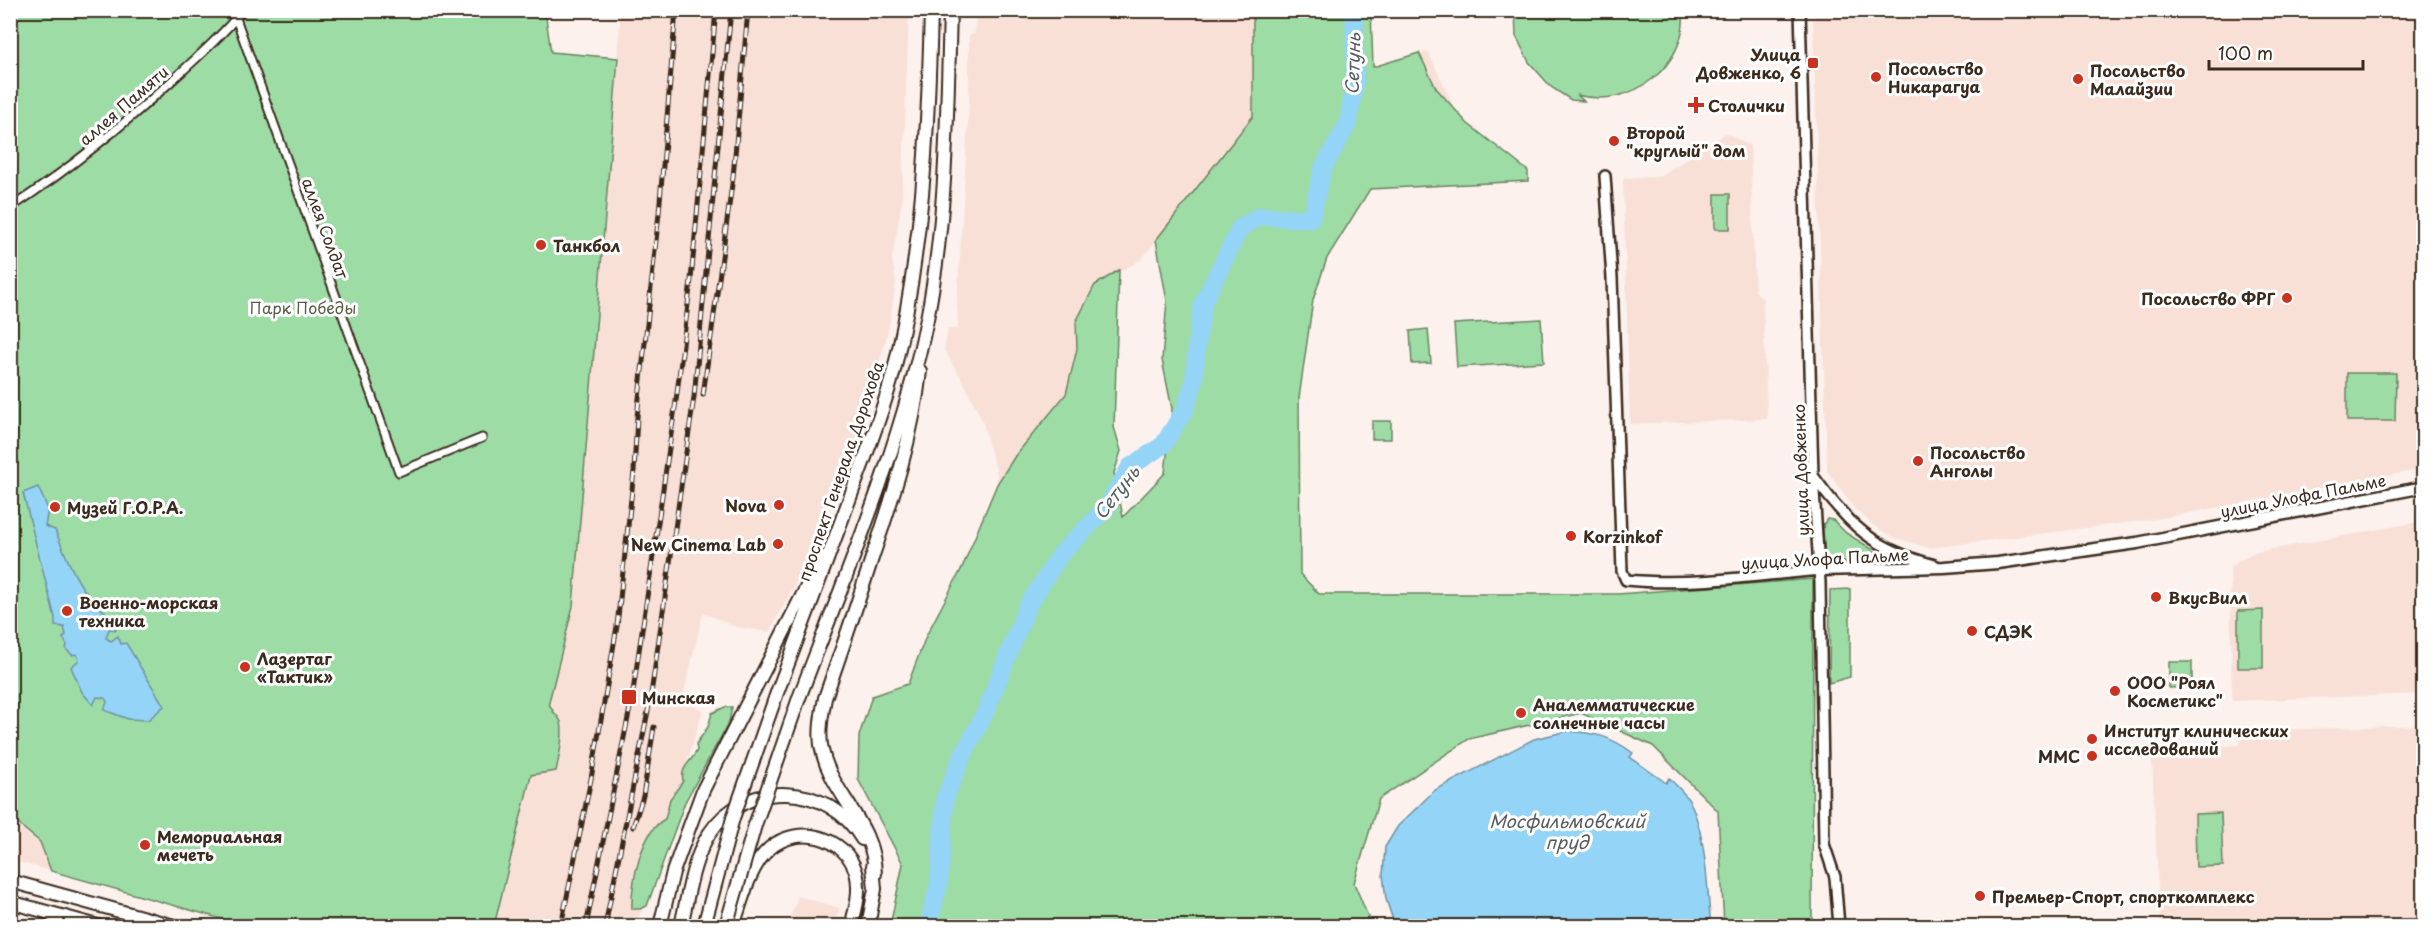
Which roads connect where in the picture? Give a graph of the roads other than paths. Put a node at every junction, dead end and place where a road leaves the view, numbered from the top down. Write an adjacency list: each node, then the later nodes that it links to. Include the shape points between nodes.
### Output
1 (233, 10): 6 (street, аллея Солдат)
2 (243, 10): 6 (street, аллея Памяти)
3 (932, 10): 13 (main road, проспект Генерала Дорохова, via 929,100 913,278 893,373)
4 (950, 10): 9 (main road, via 939,242)
5 (1800, 10): 11 (street, улица Довженко)
6 (236, 19): 8 (street, аллея Памяти, via 100,143); 10 (street, аллея Солдат, via 399,472)
7 (1605, 176): 15 (street, улица Улофа Пальме, via 1622,568 1626,580 1721,579)
8 (10, 208)
9 (923, 332): 16 (main road, via 917,395 904,456 821,717 825,757 865,829 873,850); 26 (main road, bridge, via 897,433 755,825)
10 (482, 438)
11 (1813, 475): 14 (street, via 1836,508 1870,538 1894,552); 15 (street, улица Довженко)
12 (2424, 487): 14 (street, улица Улофа Пальме, via 2137,543)
13 (848, 505): 23 (main road, via 703,790 673,872); 25 (main road, проспект Генерала Дорохова, bridge, via 733,818)
14 (1944, 567): 15 (street, улица Улофа Пальме)
15 (1819, 570): 30 (street, улица Довженко, via 1824,844 1835,877)
16 (875, 874): 24 (main road, via 863,841 844,816 813,798 777,793 742,803 714,826 702,847); 29 (main road)
17 (10, 881): 22 (main road)
18 (10, 902): 19 (main road)
19 (43, 911): 20 (street); 21 (main road)
20 (65, 927)
21 (98, 927)
22 (174, 927)
23 (660, 927)
24 (681, 927)
25 (704, 927)
26 (726, 927)
27 (733, 927): 28 (main road, via 752,873 763,855 786,838 804,835 830,842 851,861 858,889)
28 (851, 927)
29 (868, 927)
30 (1839, 927)

